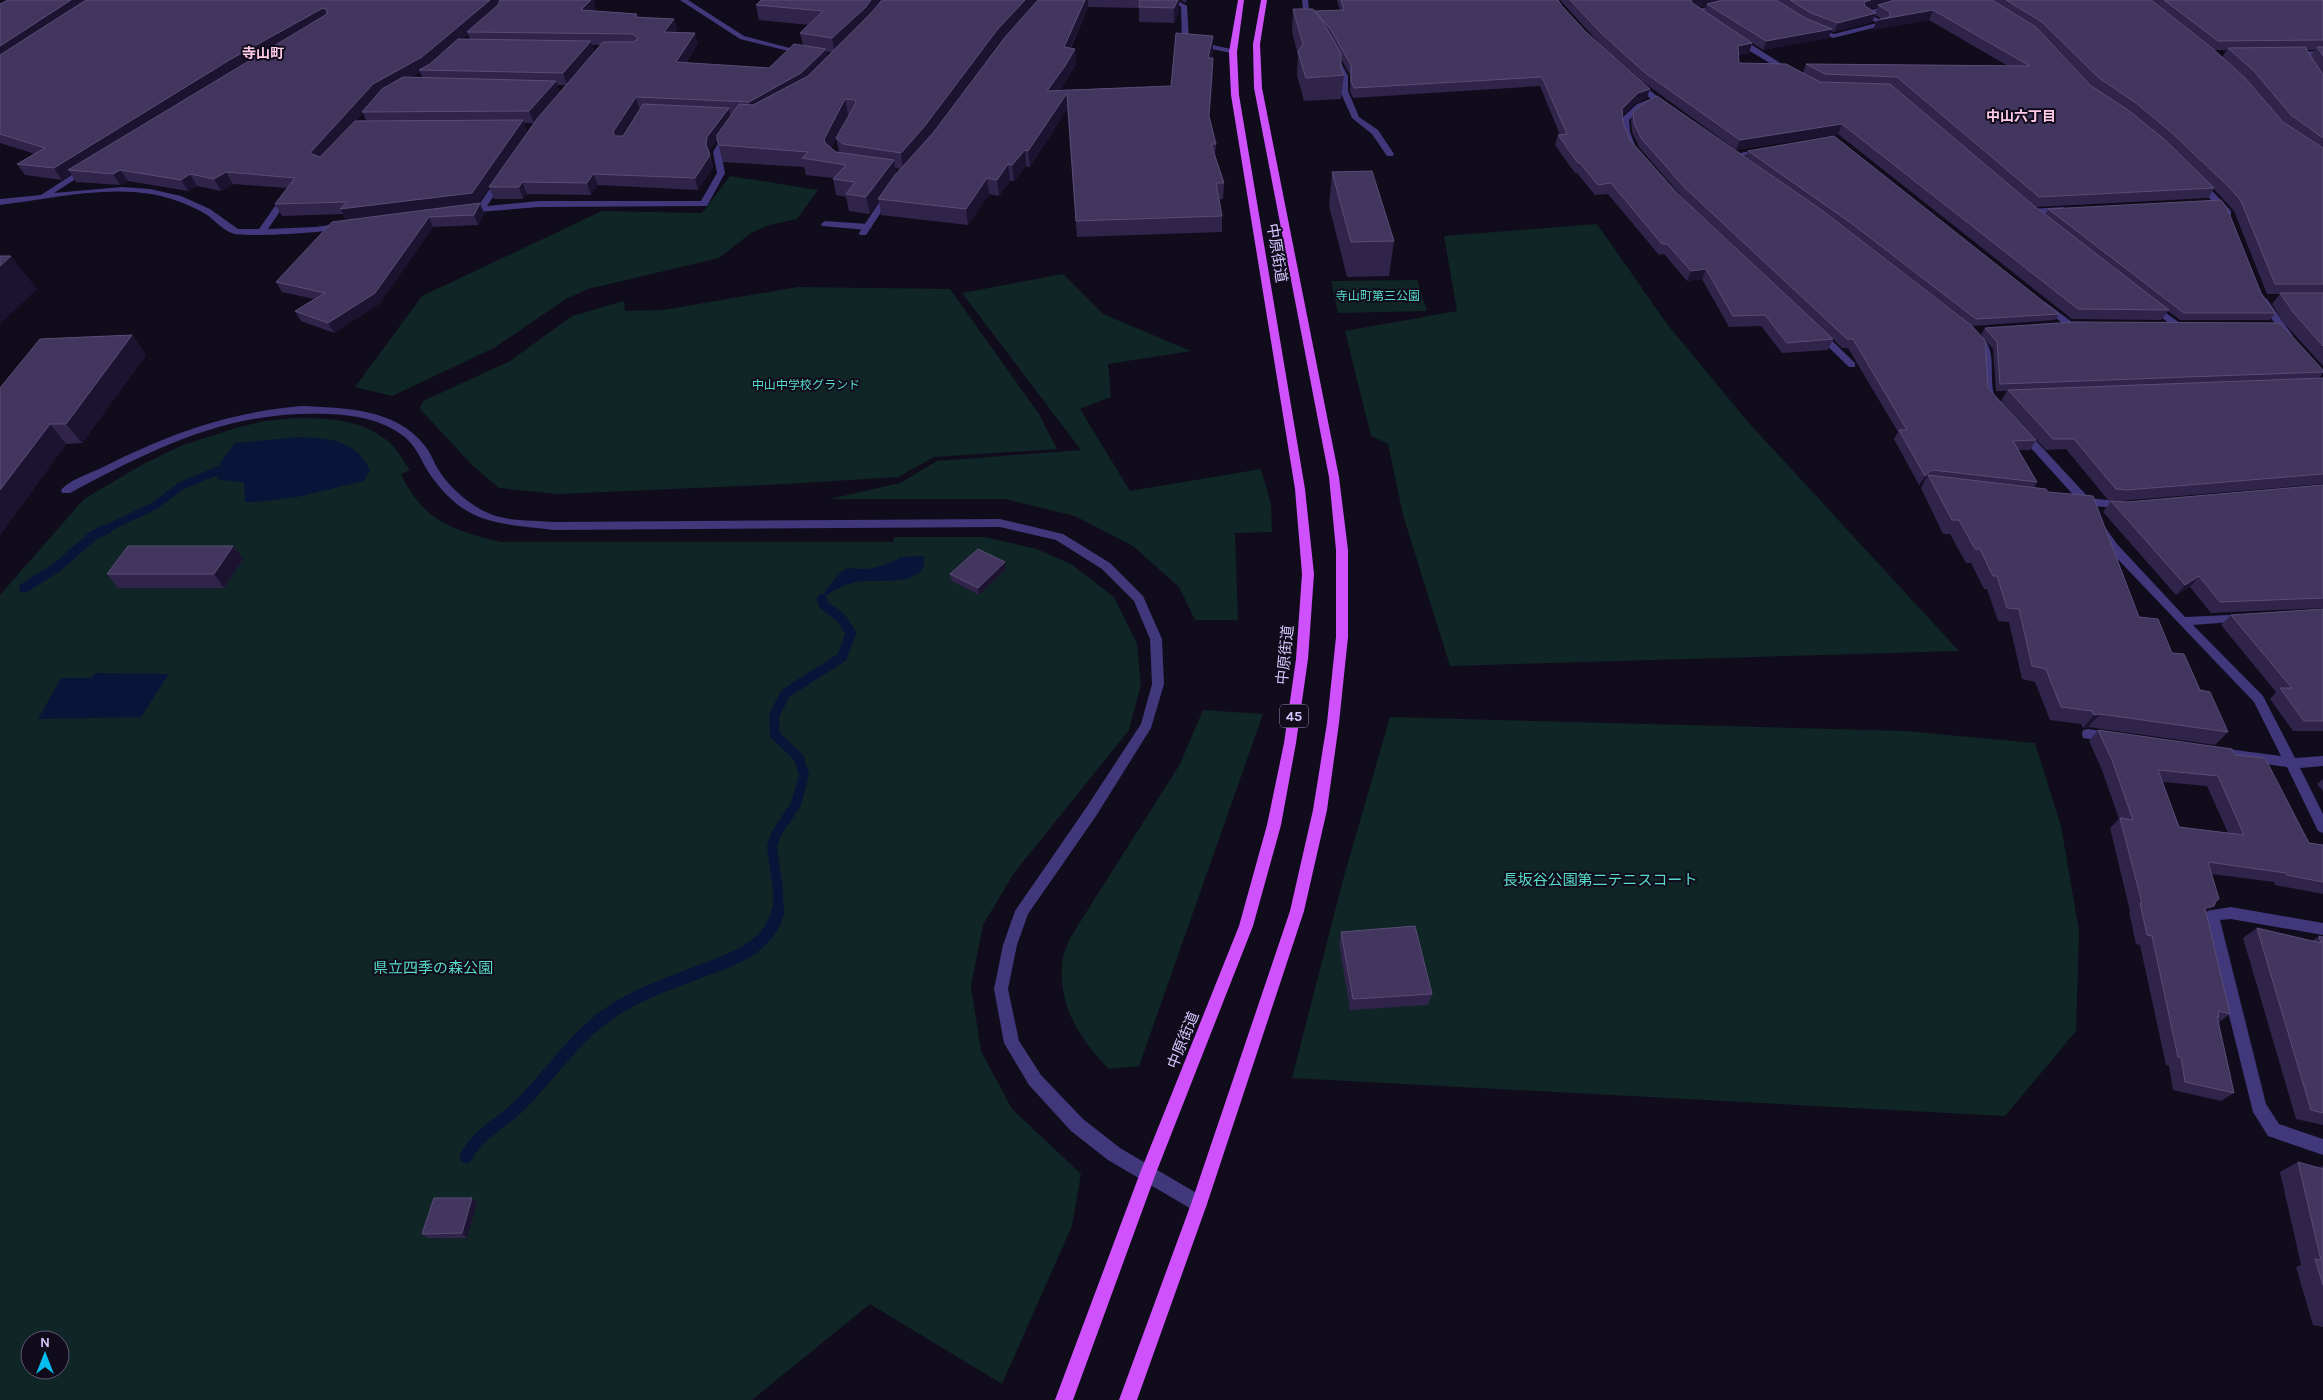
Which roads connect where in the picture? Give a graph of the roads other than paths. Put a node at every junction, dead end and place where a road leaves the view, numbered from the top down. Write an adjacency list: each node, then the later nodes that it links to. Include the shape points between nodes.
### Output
1 (683, 0): 14 (street, via 742,38)
2 (1241, 0): 12 (main road, 中原街道 / 45)
3 (1264, 0): 69 (main road, 中原街道, via 1258,30 1258,88 1334,477 1342,550 1342,637 1320,810 1297,911)
4 (1305, 0): 10 (street, via 1307,19)
5 (1751, 0): 8 (street, via 1693,10)
6 (1180, 4): 12 (street, via 1184,6 1185,41)
7 (1889, 8): 9 (street, via 1864,14 1883,24 1833,36)
8 (1709, 21)
9 (1805, 25)
10 (1318, 33)
11 (1732, 36): 18 (street)
12 (1234, 52): 68 (main road, 中原街道 / 45, via 1236,104 1300,489 1308,574 1302,659 1274,825 1246,926)
13 (2323, 53): 16 (street, via 2304,57)
14 (813, 54)
15 (1332, 54): 23 (street, via 1344,76 1344,91 1356,118 1374,132)
16 (2284, 54)
17 (1626, 75): 19 (street)
18 (1796, 75)
19 (1656, 100): 20 (street); 24 (street, via 1640,106 1625,118 1626,132)
20 (1680, 116)
21 (736, 123): 35 (street, via 716,150 721,173 704,204 595,202)
22 (1771, 148): 26 (street, via 1731,152)
23 (1390, 154)
24 (1639, 156)
25 (96, 163): 31 (street)
26 (1750, 165)
27 (504, 176): 35 (street)
28 (2194, 177): 33 (street)
29 (893, 188): 40 (street, via 866,230)
30 (285, 198): 42 (street)
31 (38, 199): 32 (street); 42 (street, via 105,188 167,193 218,216 236,232)
32 (0, 202)
33 (2219, 202): 34 (street); 39 (street)
34 (2210, 203)
35 (481, 208): 37 (street)
36 (2070, 210): 38 (street, via 2027,209)
37 (452, 212)
38 (2038, 218)
39 (2231, 221)
40 (825, 224)
41 (355, 225): 42 (street)
42 (261, 232)
43 (2265, 296): 50 (street, via 2274,325)
44 (2038, 299): 47 (street, via 2074,324)
45 (2146, 302): 48 (street, via 2181,325)
46 (1809, 324): 51 (street)
47 (2049, 325)
48 (2157, 325)
49 (1980, 330): 52 (street, via 1970,331 1986,349 1994,396)
50 (2292, 340)
51 (1852, 365)
52 (2002, 410)
53 (2015, 424): 56 (street)
54 (66, 490): 68 (street, via 178,435 270,411 314,409 368,414 390,422 418,444 435,473 464,504 489,518 554,526 1000,523 1059,537 1106,566 1139,599 1156,640 1158,684 1147,725 1022,910 1010,945 1001,989 1012,1043 1035,1080 1077,1125 1114,1154)
55 (2066, 499): 56 (street)
56 (2085, 501): 57 (street); 59 (street, via 2113,547)
57 (2139, 505)
58 (2257, 617): 59 (street)
59 (2182, 621): 64 (street, via 2259,699)
60 (2088, 734): 61 (street)
61 (2127, 740)
62 (2205, 750): 64 (street)
63 (2323, 761): 64 (street)
64 (2292, 763): 65 (street)
65 (2323, 827)
66 (2323, 929): 67 (street, via 2231,913 2211,915 2260,1106 2274,1130)
67 (2323, 1147)
68 (1148, 1172): 69 (street); 70 (main road, 中原街道 / 45)
69 (1199, 1204): 71 (main road, 中原街道)
70 (1064, 1400)
71 (1128, 1400)

